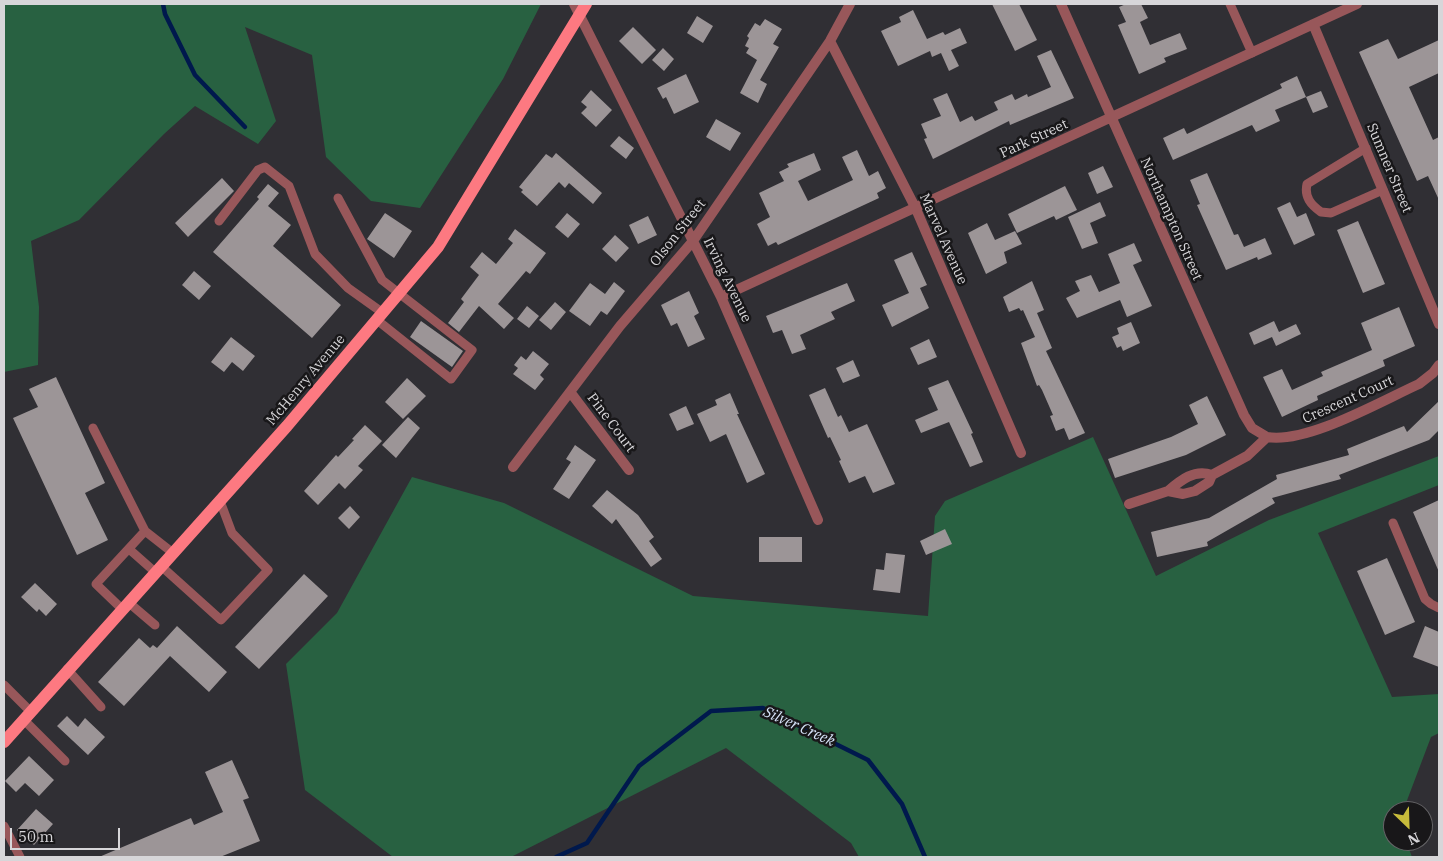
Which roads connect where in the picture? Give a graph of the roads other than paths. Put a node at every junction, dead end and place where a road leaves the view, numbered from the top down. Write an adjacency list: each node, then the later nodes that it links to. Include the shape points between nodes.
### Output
1 (850, 4): 7 (street, Olson Street)
2 (1061, 4): 9 (street, Northampton Street)
3 (1230, 4): 8 (lane)
4 (1357, 4): 6 (street, Park Street)
5 (580, 7): 15 (street, Irving Avenue); 16 (main road, McHenry Avenue, via 438,248)
6 (1313, 24): 8 (street, Park Street); 10 (street, Sumner Street)
7 (830, 41): 13 (street, Marvel Avenue); 15 (street, Olson Street)
8 (1252, 53): 9 (street, Park Street)
9 (1111, 118): 13 (street, Park Street); 24 (street, Northampton Street, via 1244,416 1252,428)
10 (1366, 148): 11 (street, Sumner Street); 11 (lane, via 1307,184 1308,199 1321,212 1331,213)
11 (1383, 190): 18 (street, Sumner Street)
12 (338, 198): 16 (lane, via 382,280)
13 (916, 209): 17 (street, Park Street); 25 (street, Marvel Avenue)
14 (219, 221): 19 (lane, via 258,170 265,166 272,170 289,186 315,254)
15 (693, 241): 17 (street, Irving Avenue); 22 (street, Olson Street, via 620,326)
16 (399, 294): 19 (main road, McHenry Avenue); 19 (lane, via 472,350 451,379)
17 (721, 297): 32 (street, Irving Avenue)
18 (1436, 305): 20 (street, Sumner Street)
19 (380, 316): 30 (main road, McHenry Avenue)
20 (1439, 324)
21 (1439, 365): 24 (street, Crescent Court, via 1419,384 1307,434)
22 (571, 393): 26 (street, Olson Street); 27 (street, Pine Court)
23 (93, 428): 34 (lane)
24 (1267, 437): 28 (street, via 1241,459)
25 (1021, 454)
26 (513, 467)
27 (628, 470)
28 (1212, 475): 29 (street, via 1204,472 1189,476); 29 (street, via 1209,482 1195,491 1183,494)
29 (1168, 491): 31 (street)
30 (220, 501): 36 (main road, McHenry Avenue); 37 (lane, via 232,533 268,570 221,620)
31 (1129, 504)
32 (818, 520)
33 (1392, 523): 39 (lane, via 1426,599)
34 (145, 531): 35 (lane); 36 (lane)
35 (129, 549): 37 (lane); 38 (lane, via 96,584)
36 (172, 553): 37 (main road, McHenry Avenue)
37 (158, 569): 38 (main road, McHenry Avenue)
38 (125, 605): 40 (lane); 41 (main road, McHenry Avenue)
39 (1439, 608)
40 (155, 625)
41 (67, 669): 43 (lane); 44 (main road, McHenry Avenue)
42 (4, 685): 44 (lane)
43 (100, 707)
44 (27, 715): 45 (main road, McHenry Avenue); 46 (lane)
45 (4, 742)
46 (65, 761)
47 (4, 826): 48 (lane)
48 (20, 857)

